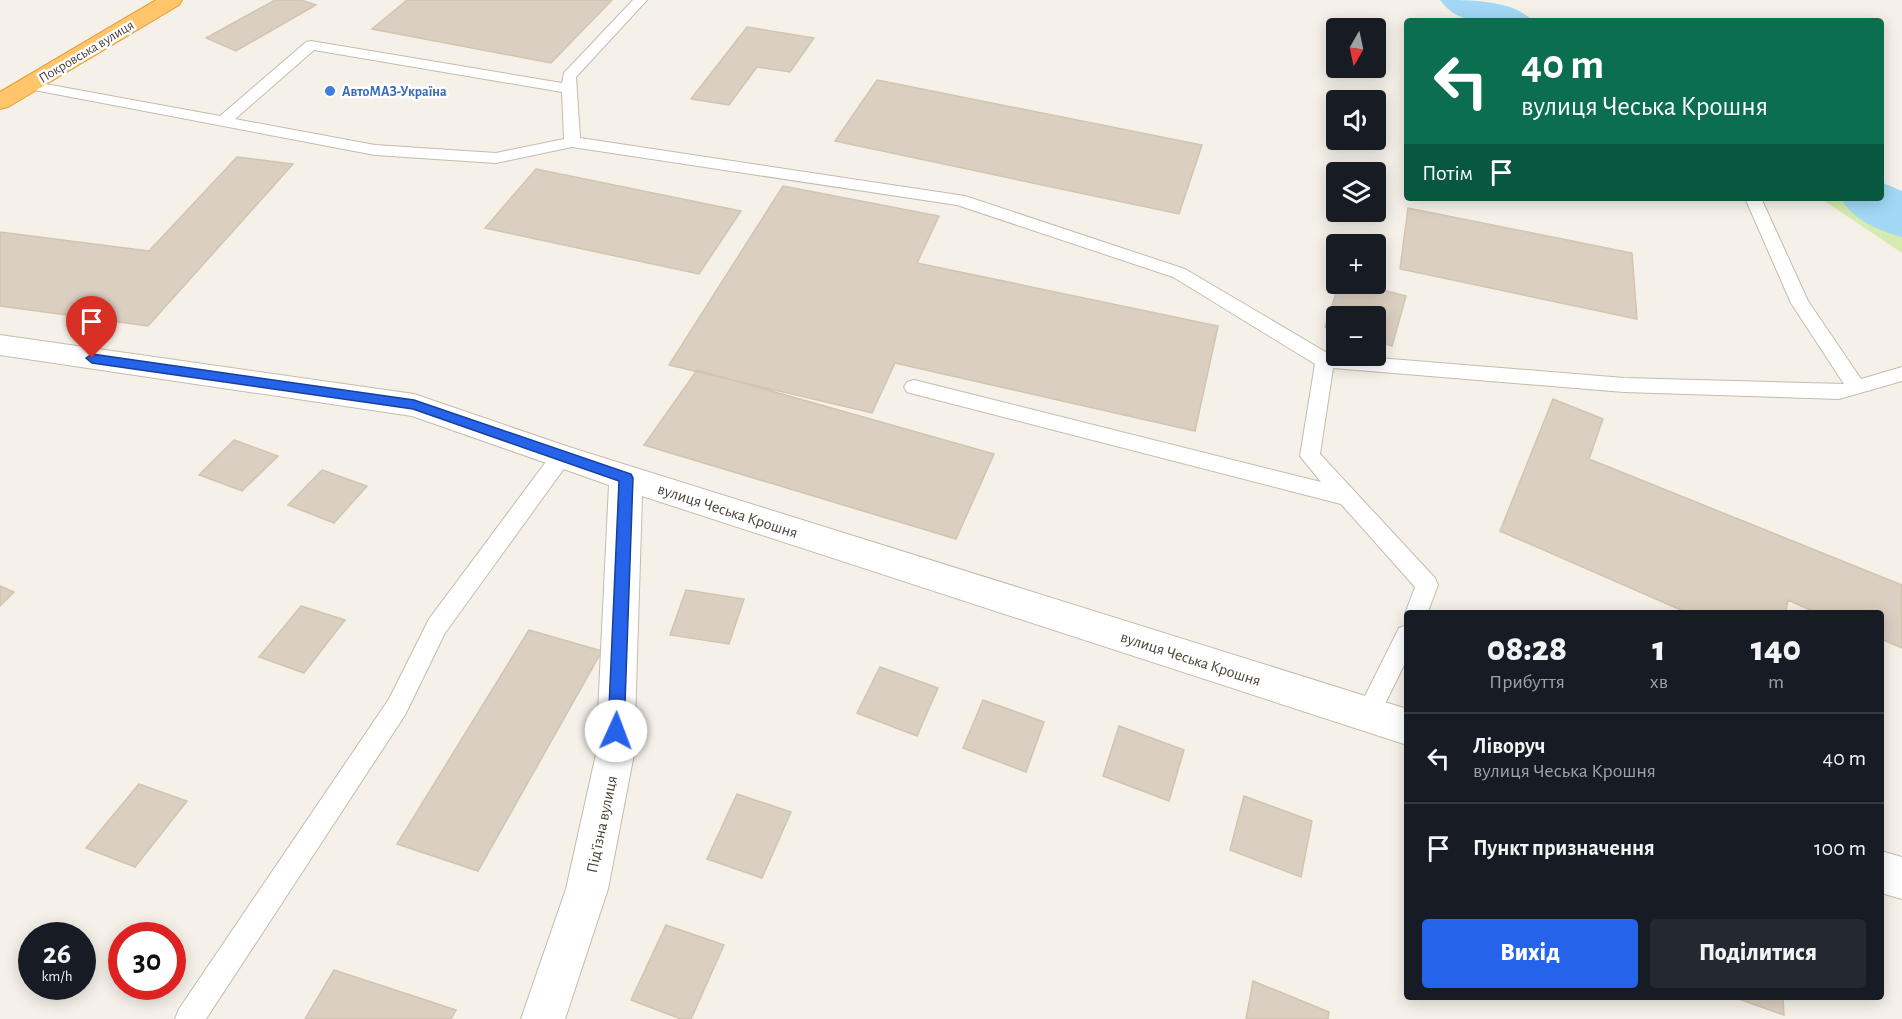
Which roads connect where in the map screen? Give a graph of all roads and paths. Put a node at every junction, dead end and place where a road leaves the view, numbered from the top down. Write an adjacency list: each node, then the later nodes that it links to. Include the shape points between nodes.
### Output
1 (171, 0): 3 (highway, Покровська вулиця)
2 (640, 0): 4 (lane, via 569,76)
3 (28, 85): 5 (highway, Покровська вулиця); 6 (lane)
4 (570, 89): 6 (lane, via 311,45); 7 (lane)
5 (0, 102)
6 (222, 122): 7 (lane, via 375,150 496,158)
7 (572, 142): 10 (lane, via 959,200 1179,273)
8 (1754, 201): 13 (lane, via 1800,303)
9 (0, 345): 14 (street, вулиця Чеська Крошня, via 414,405)
10 (1325, 361): 13 (lane, via 1624,385 1839,392); 16 (lane, via 1310,456)
11 (1902, 374): 13 (lane)
12 (914, 387): 16 (lane)
13 (1856, 387)
14 (561, 457): 15 (street, вулиця Чеська Крошня); 23 (lane, via 437,626 397,707)
15 (626, 478): 19 (street, вулиця Чеська Крошня); 24 (street, Підʼїзна вулиця, via 615,754 587,889)
16 (1347, 496): 17 (lane, via 1426,585)
17 (1417, 610)
18 (1404, 641): 19 (lane)
19 (1368, 714): 20 (street, вулиця Чеська Крошня)
20 (1404, 726)
21 (1884, 873): 22 (street)
22 (1902, 878)
23 (189, 1019)
24 (543, 1019)

